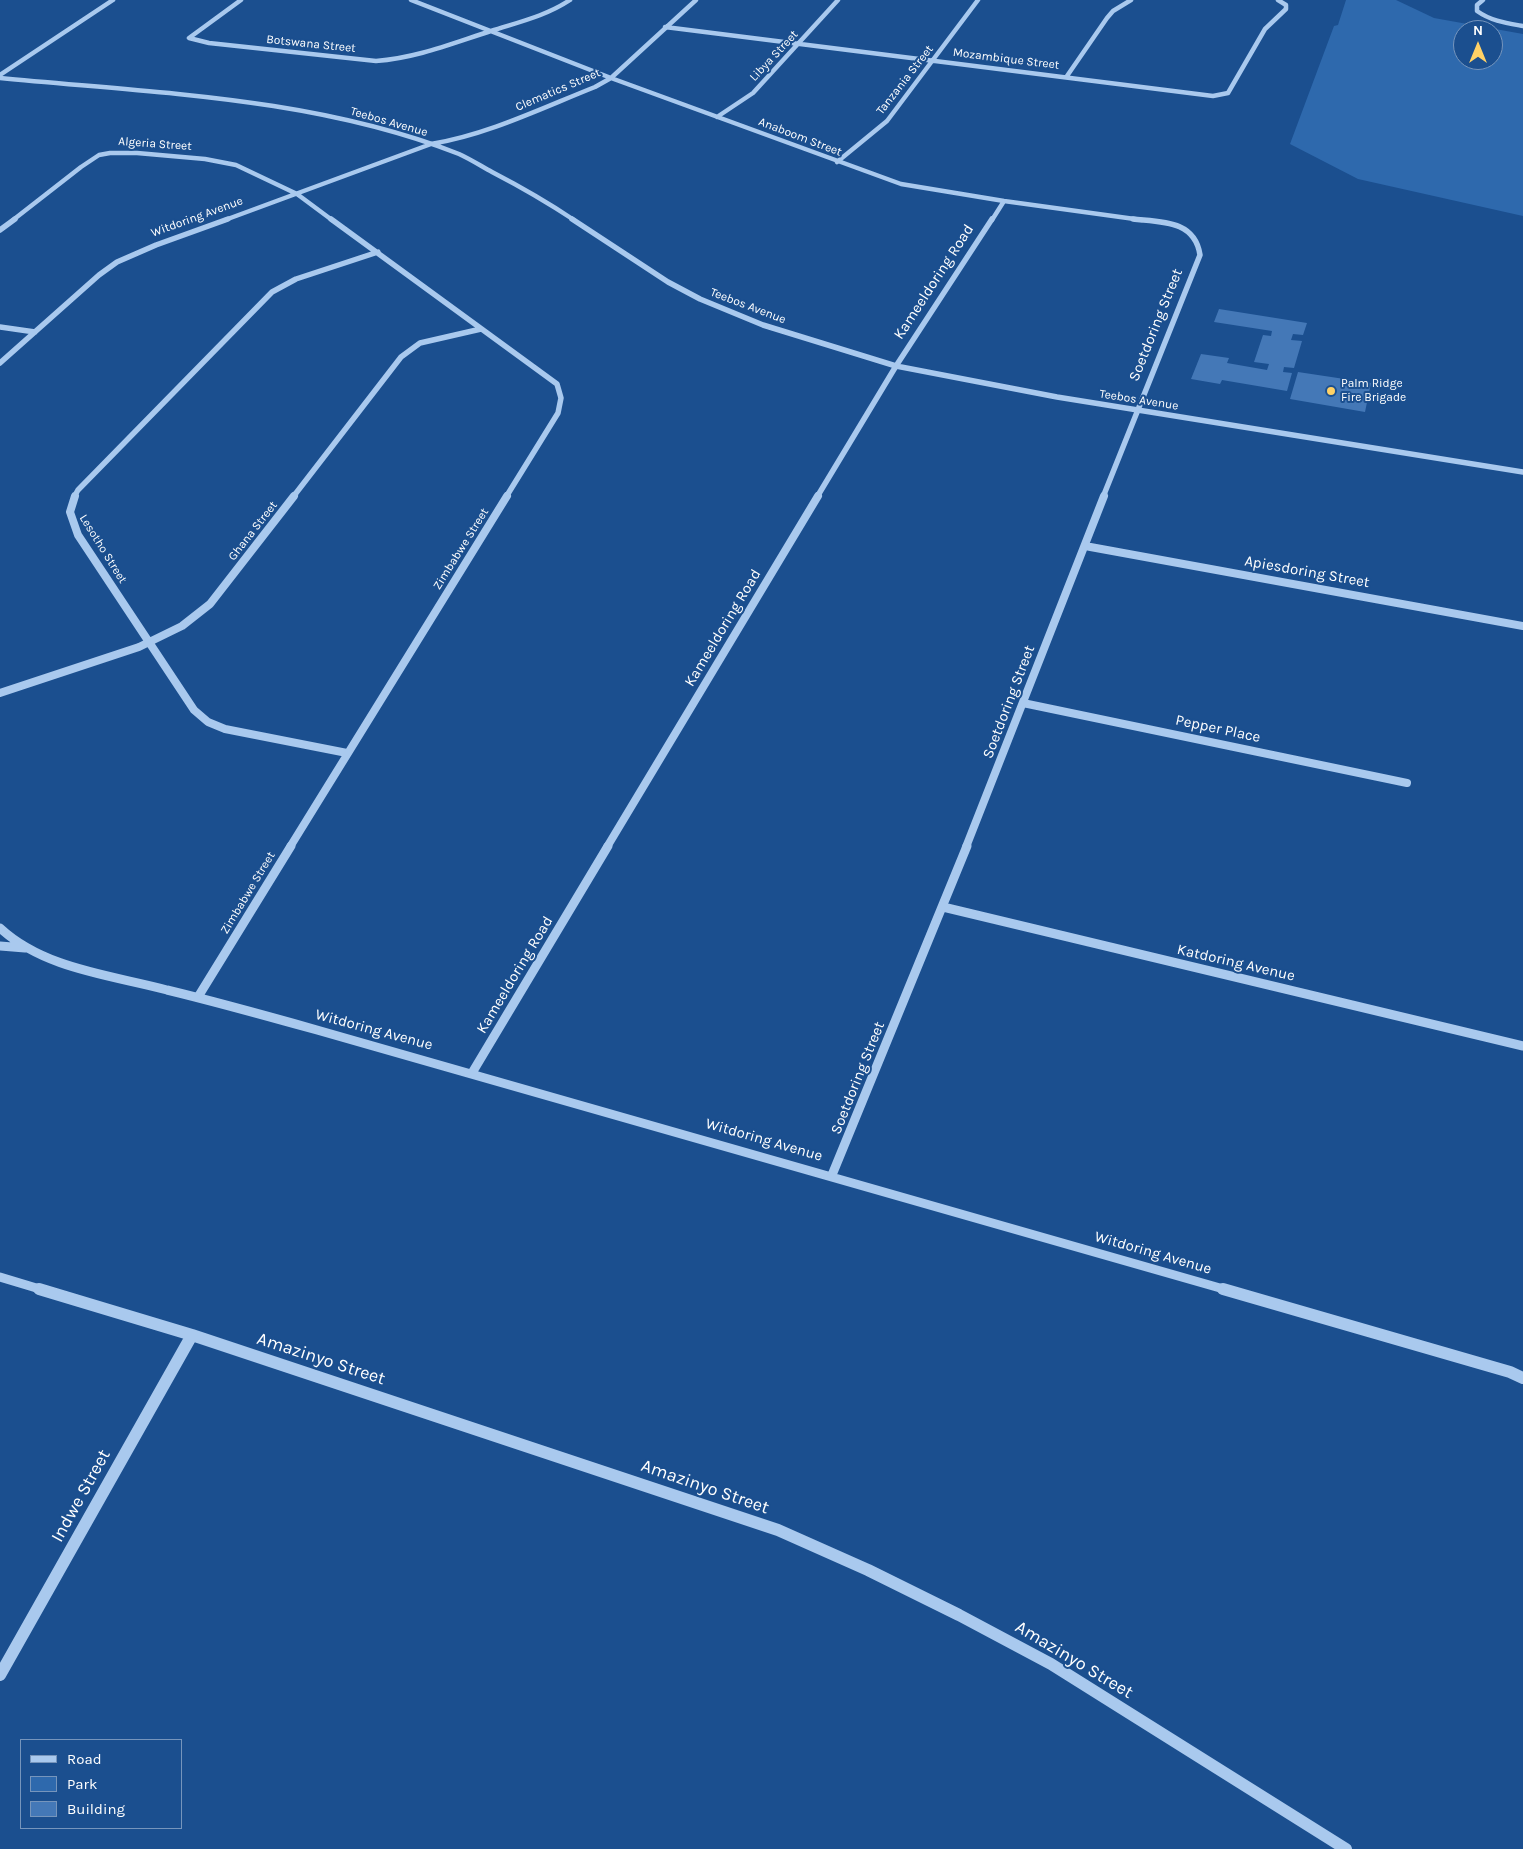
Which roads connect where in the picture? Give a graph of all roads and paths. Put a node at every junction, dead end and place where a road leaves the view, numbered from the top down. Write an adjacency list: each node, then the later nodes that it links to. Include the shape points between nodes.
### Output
1 (113, 0): 17 (street)
2 (241, 0): 13 (street, Botswana Street, via 189,38 209,43 384,61 416,56)
3 (411, 0): 13 (street, Anaboom Street)
4 (570, 0): 13 (street, via 541,16)
5 (696, 0): 12 (street, Clematics Street)
6 (838, 0): 14 (street, Libya Street)
7 (978, 0): 15 (street, Tanzania Street)
8 (1131, 0): 16 (street, via 1107,18)
9 (1278, 0): 16 (street, Mozambique Street, via 1286,5 1286,9 1264,29 1228,93 1213,96)
10 (1483, 0): 11 (street, via 1477,5 1477,11 1484,16)
11 (1523, 26)
12 (665, 27): 14 (street, Mozambique Street); 18 (street, Clematics Street)
13 (492, 31): 18 (street, Anaboom Street)
14 (799, 44): 15 (street, Mozambique Street); 19 (street, Libya Street, via 753,93)
15 (934, 61): 16 (street, Mozambique Street); 21 (street, Tanzania Street, via 886,121)
16 (1066, 76)
17 (0, 77): 20 (street, Teebos Avenue, via 271,105 377,127)
18 (611, 78): 19 (street, Anaboom Street); 20 (street, Clematics Street, via 580,94 479,132)
19 (717, 117): 21 (street, Anaboom Street)
20 (431, 144): 22 (street, Witdoring Avenue); 31 (street, Teebos Avenue, via 462,155 538,196 668,282 700,299 763,325)
21 (837, 162): 23 (street, Anaboom Street, via 901,184)
22 (297, 194): 24 (street, Algeria Street, via 243,168 222,162 110,153 89,160); 26 (street, Zimbabwe Street); 29 (street, Witdoring Avenue, via 117,262)
23 (1004, 201): 25 (street, Anaboom Street, via 1165,223); 31 (street, Kameeldoring Road)
24 (0, 230)
25 (1196, 237): 32 (street, Soetdoring Street, via 1200,255)
26 (378, 252): 28 (street, Zimbabwe Street); 36 (street, Lesotho Street, via 296,279 272,292 78,490 70,503 70,518 78,535)
27 (0, 327): 29 (street)
28 (481, 329): 36 (street, Ghana Street, via 420,343 401,357 210,604 181,627); 39 (street, Zimbabwe Street, via 557,384 562,401 558,413)
29 (35, 332): 30 (street, Witdoring Avenue)
30 (0, 363)
31 (896, 366): 32 (street, Teebos Avenue); 47 (street, Kameeldoring Road)
32 (1137, 410): 33 (street, Teebos Avenue); 34 (street, Soetdoring Street)
33 (1523, 472)
34 (1085, 546): 35 (street, Apiesdoring Street); 38 (street, Soetdoring Street)
35 (1523, 626)
36 (151, 644): 37 (street, Ghana Street); 39 (street, Lesotho Street, via 194,710 208,722 254,736)
37 (0, 693)
38 (1023, 703): 40 (street, Pepper Place); 41 (street, Soetdoring Street)
39 (347, 753): 45 (street, Zimbabwe Street)
40 (1406, 783)
41 (944, 907): 46 (street, Katdoring Avenue); 48 (street, Soetdoring Street)
42 (0, 928): 44 (street, Witdoring Avenue, via 6,936)
43 (0, 946): 44 (street)
44 (27, 948): 45 (street, Witdoring Avenue, via 56,961)
45 (198, 997): 47 (street, Witdoring Avenue)
46 (1523, 1046)
47 (472, 1073): 48 (street, Witdoring Avenue)
48 (832, 1176): 51 (street, Witdoring Avenue)
49 (0, 1277): 50 (street, Amazinyo Street)
50 (192, 1335): 52 (street, Indwe Street); 53 (street, Amazinyo Street, via 778,1530 850,1562 1051,1664)
51 (1523, 1378)
52 (0, 1675)
53 (1346, 1849)

